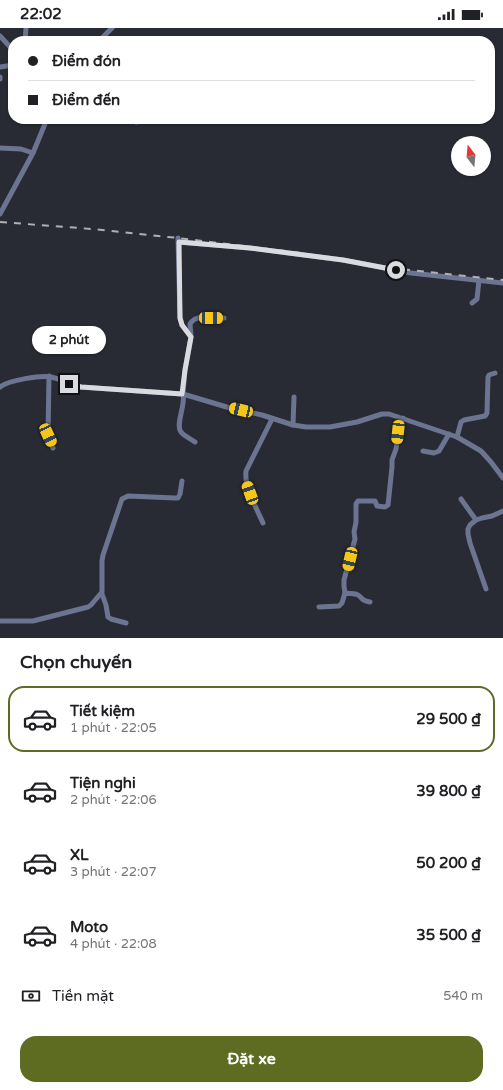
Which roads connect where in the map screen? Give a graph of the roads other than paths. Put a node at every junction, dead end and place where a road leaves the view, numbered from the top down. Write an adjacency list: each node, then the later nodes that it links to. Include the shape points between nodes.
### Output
1 (0, 36): 2 (street)
2 (8, 45)
3 (44, 124): 5 (street)
4 (0, 148): 5 (street, via 21,149)
5 (33, 153): 6 (street)
6 (0, 214)
7 (479, 280): 8 (street); 9 (street, via 477,299); 11 (street, via 411,273 343,260 179,240 180,318)
8 (503, 283)
9 (472, 303)
10 (224, 318): 11 (street, via 194,319 190,324)
11 (191, 337): 15 (street)
12 (495, 373): 21 (street, via 488,377 487,413 485,416 461,422)
13 (49, 376): 14 (street, via 9,382); 15 (street, via 81,387); 23 (street, via 48,435)
14 (0, 387)
15 (182, 394): 18 (street); 22 (street, via 184,396 180,430)
16 (294, 397): 19 (street)
17 (403, 418): 19 (street, via 382,414 330,428); 20 (street); 33 (street, via 392,460 387,507 378,506 375,501 358,501 356,504 354,539 343,584)
18 (272, 419): 19 (street); 31 (street, via 246,471 247,483)
19 (293, 425)
20 (449, 434): 21 (street); 24 (street, via 439,451)
21 (457, 437): 25 (street, via 481,451)
22 (195, 442)
23 (53, 448)
24 (423, 451)
25 (501, 471): 26 (street)
26 (503, 478)
27 (182, 481): 34 (street, via 178,498 128,496 122,499 103,555)
28 (462, 498): 30 (street)
29 (503, 511): 30 (street)
30 (476, 520): 32 (street, via 470,525 468,534)
31 (263, 523)
32 (486, 589)
33 (345, 593): 35 (street, via 357,594); 36 (street, via 339,606)
34 (102, 594): 37 (street, via 88,607 33,620); 38 (street, via 108,617)
35 (370, 602)
36 (319, 607)
37 (0, 621)
38 (126, 623)

